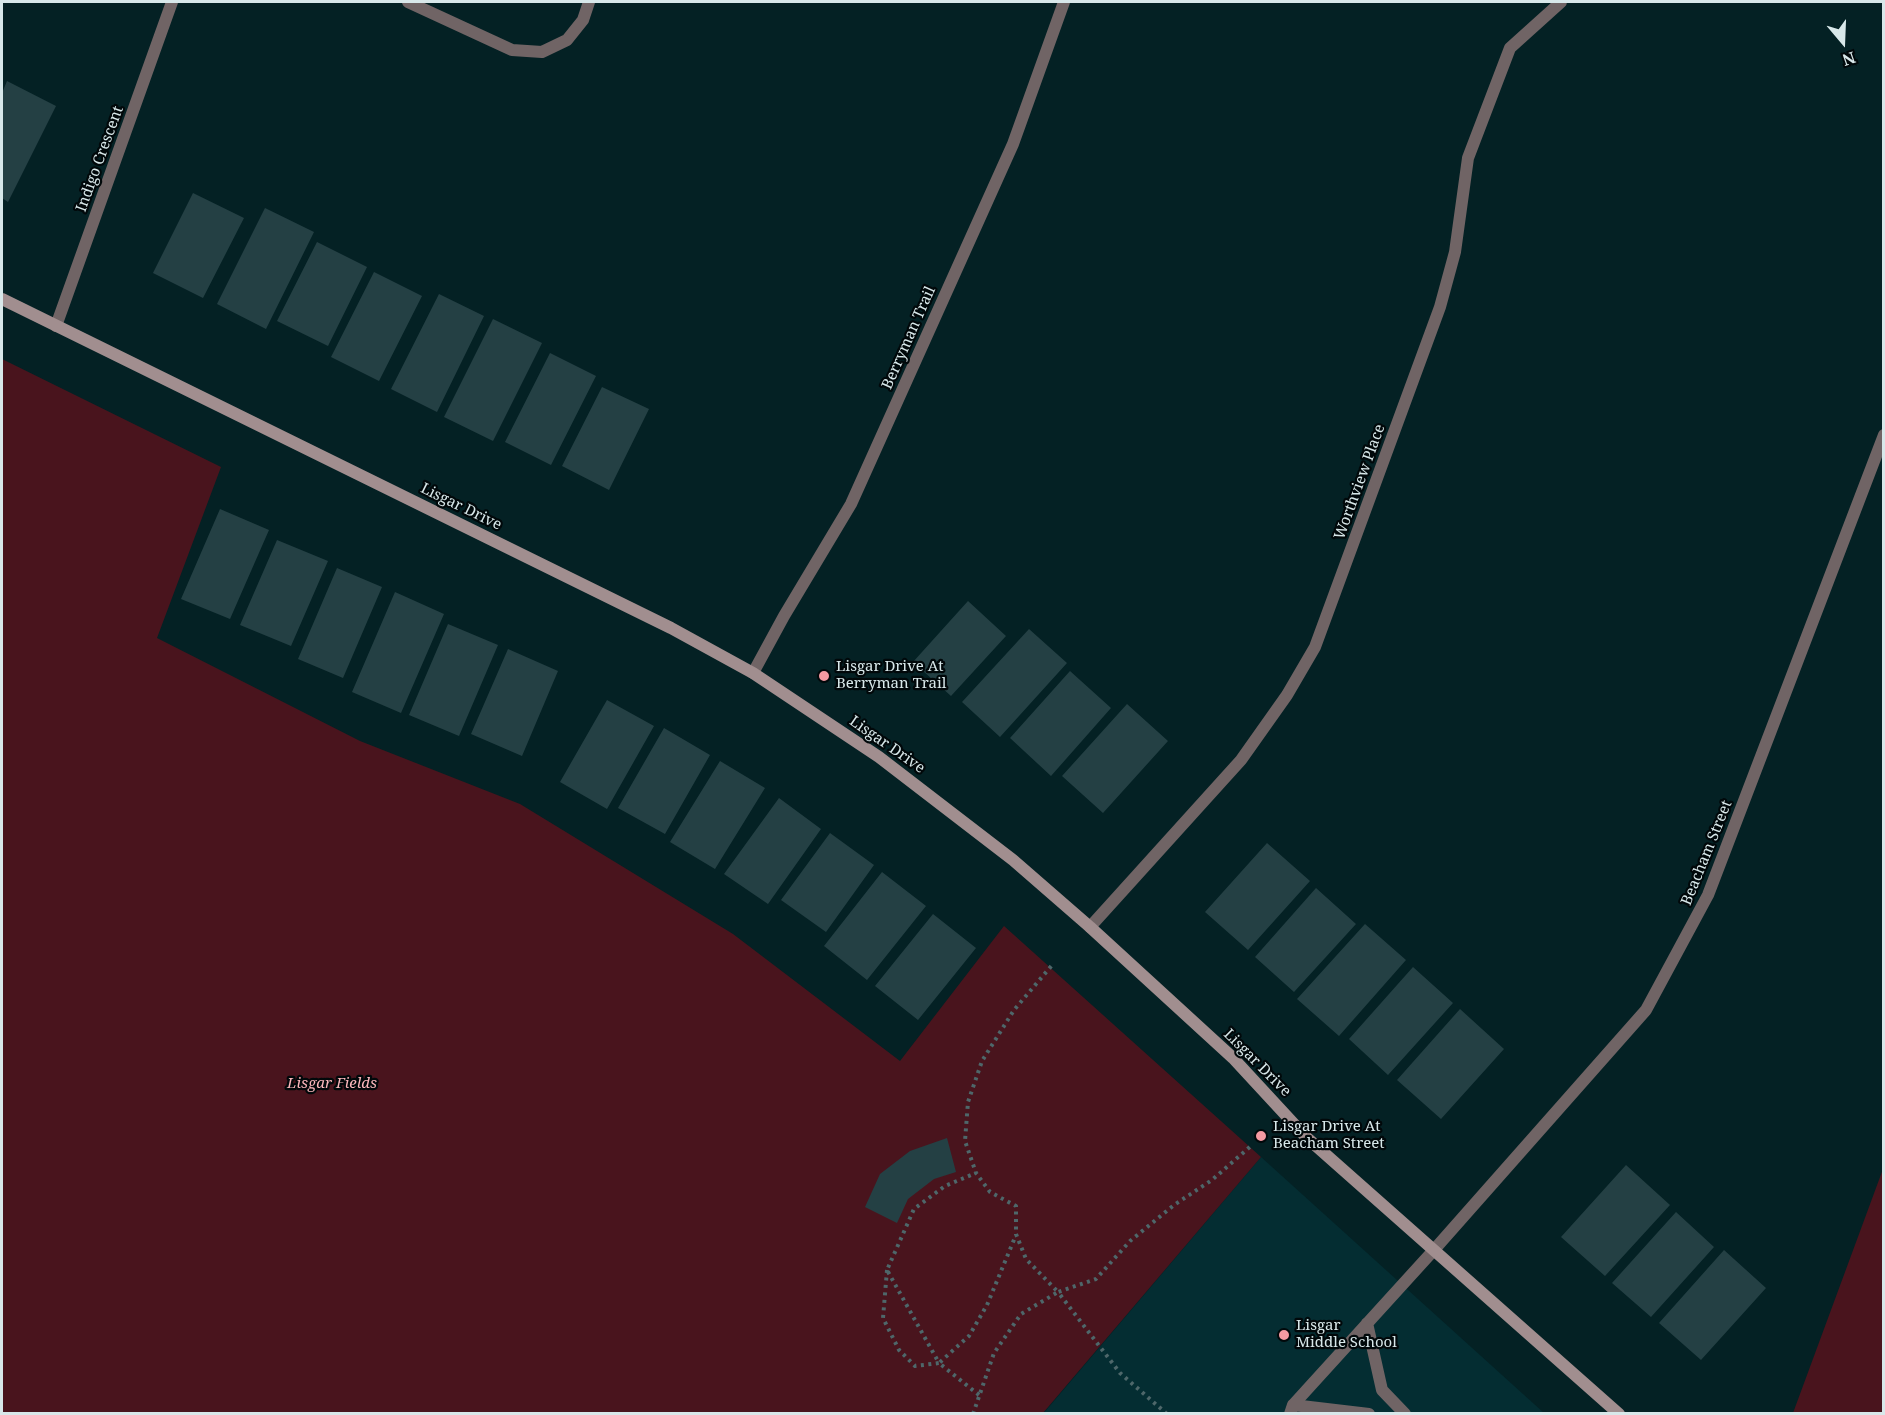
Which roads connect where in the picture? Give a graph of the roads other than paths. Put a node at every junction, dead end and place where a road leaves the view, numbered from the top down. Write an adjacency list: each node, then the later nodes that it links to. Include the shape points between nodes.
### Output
1 (172, 2): 7 (street, Indigo Crescent)
2 (408, 2): 3 (street, via 512,50 542,52 567,40 584,20)
3 (589, 2)
4 (1065, 2): 9 (street, Berryman Trail, via 1013,144 851,504)
5 (1561, 2): 10 (street, Worthview Place, via 1510,48 1472,147 1460,200 1455,252 1440,308 1315,647 1241,760)
6 (2, 299): 7 (street, Lisgar Drive)
7 (56, 326): 9 (street, Lisgar Drive, via 527,555)
8 (1884, 435): 11 (street, Beacham Street, via 1708,895 1647,1010)
9 (753, 673): 10 (street, Lisgar Drive, via 922,788)
10 (1089, 927): 11 (street, Lisgar Drive, via 1233,1058 1306,1137)
11 (1433, 1251): 12 (street, Beacham Street); 16 (street, Lisgar Drive)
12 (1367, 1323): 13 (street, Beacham Street); 15 (street, via 1382,1390)
13 (1292, 1409): 14 (street)
14 (1369, 1413)
15 (1405, 1413)
16 (1619, 1413)

